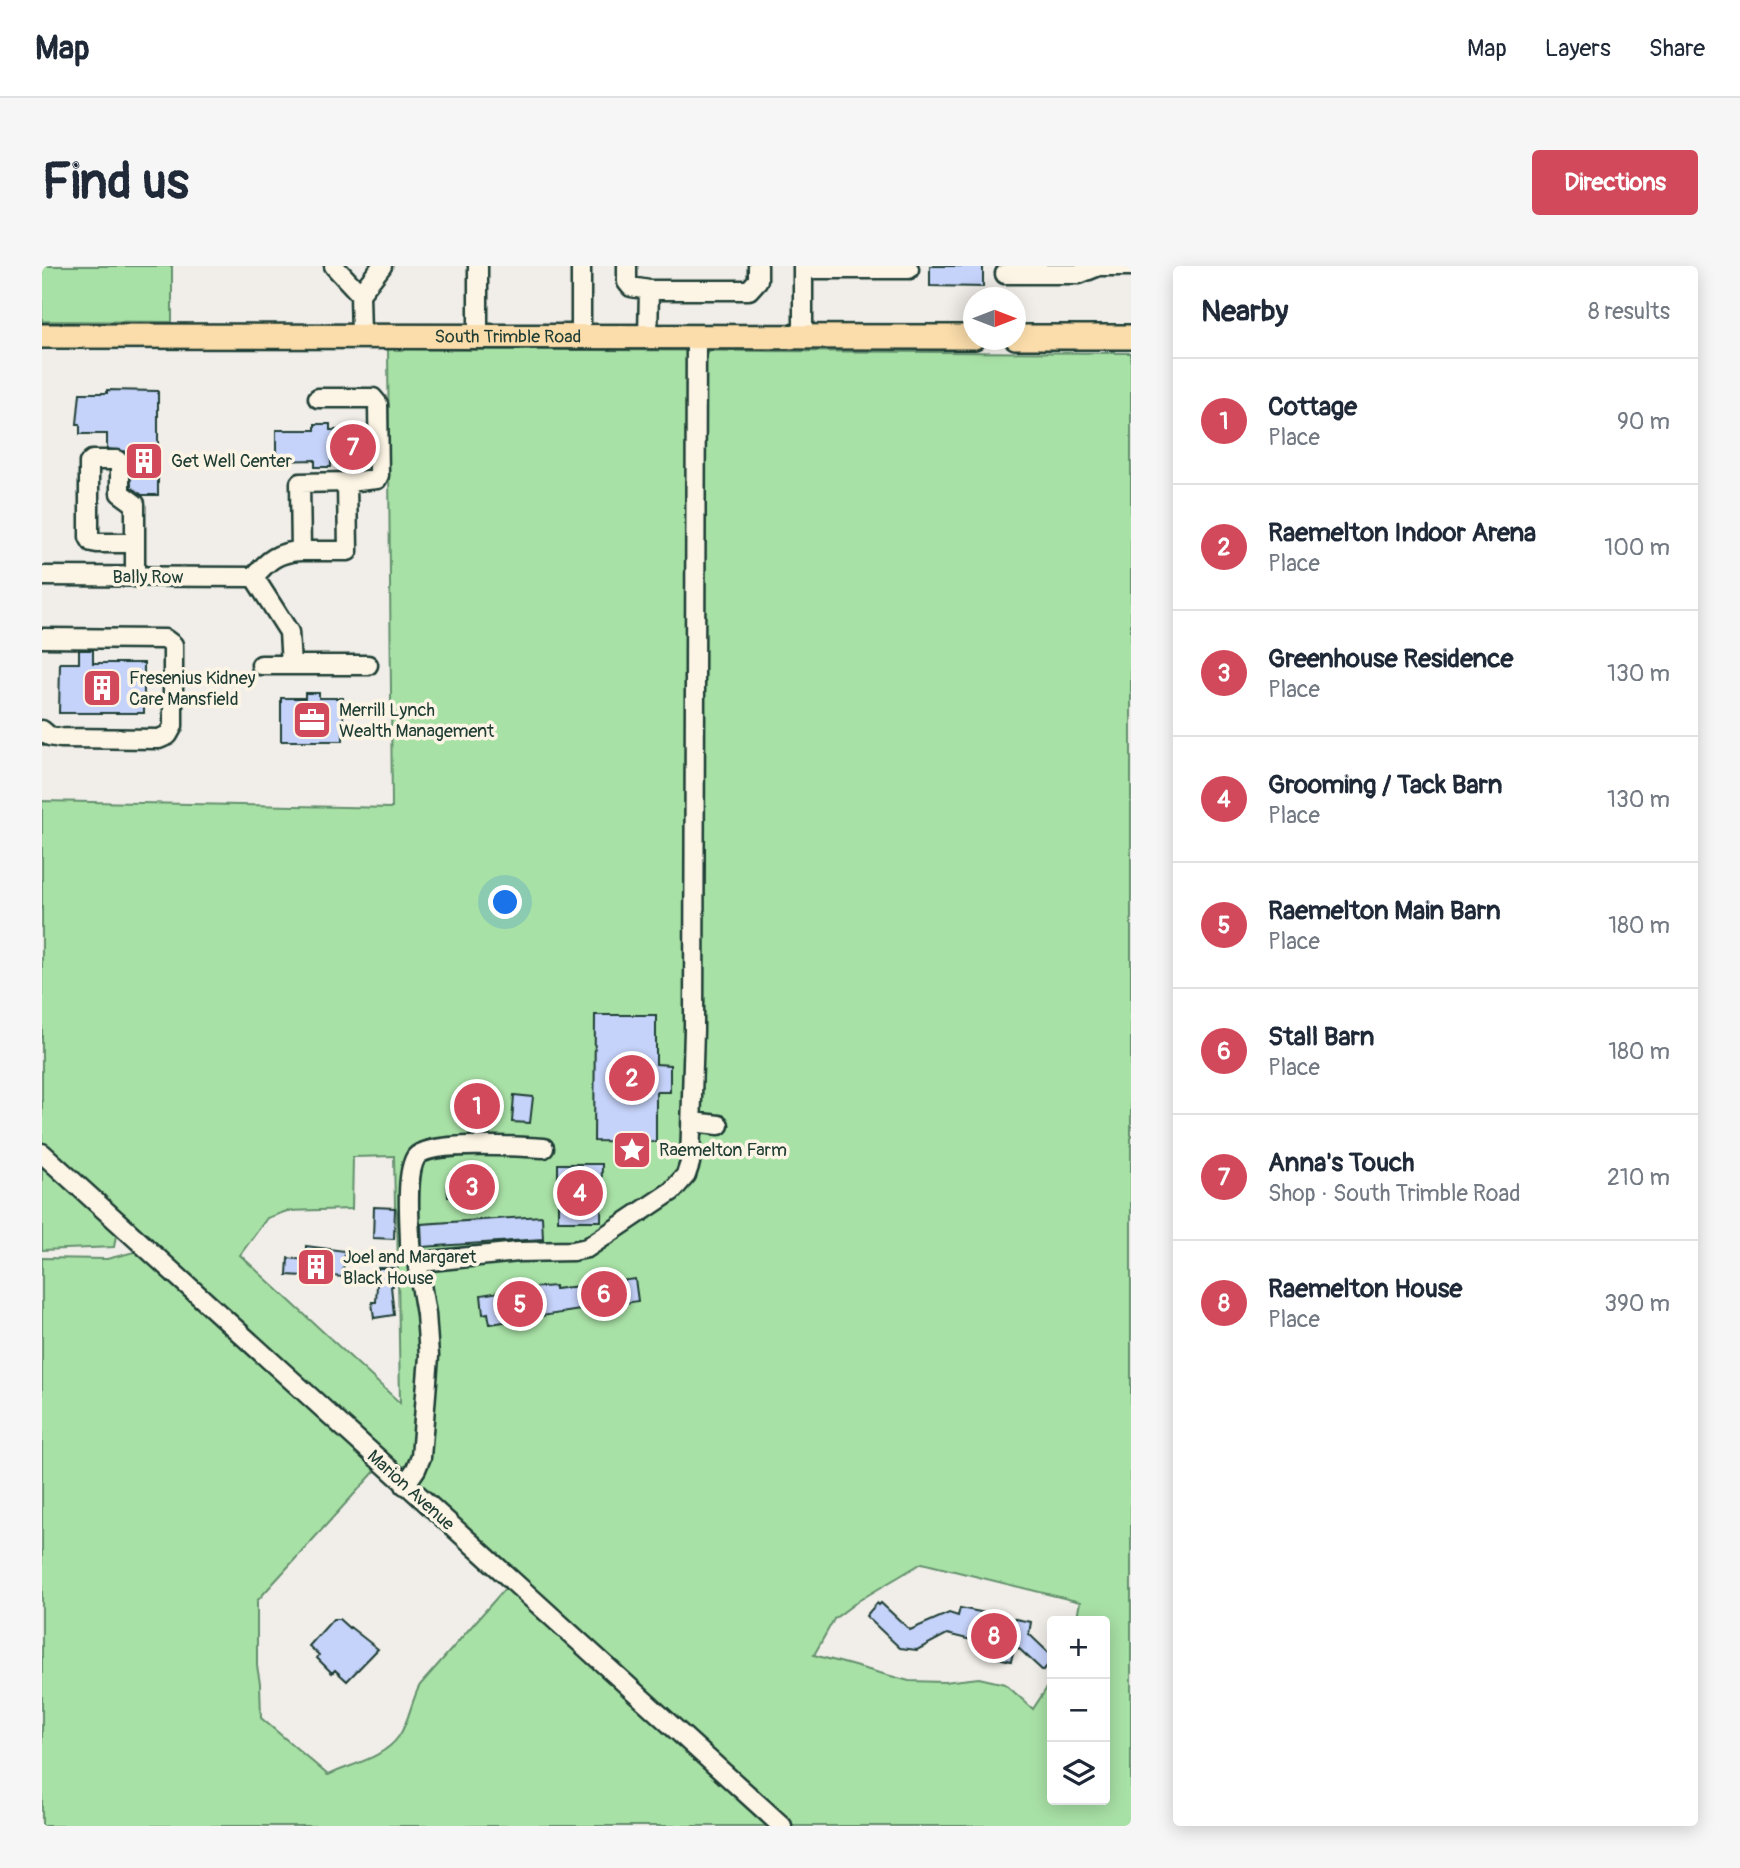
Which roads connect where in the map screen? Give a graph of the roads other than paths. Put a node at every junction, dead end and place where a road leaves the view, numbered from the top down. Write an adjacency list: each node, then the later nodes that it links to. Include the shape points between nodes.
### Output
1 (334, 266): 13 (street)
2 (382, 266): 13 (street)
3 (478, 266): 16 (street)
4 (581, 266): 17 (street)
5 (627, 266): 12 (street, via 631,287)
6 (758, 266): 12 (street, via 758,280 749,289)
7 (1098, 266): 8 (street); 11 (street, via 1079,274)
8 (1131, 266)
9 (803, 267): 10 (street); 20 (street)
10 (909, 269)
11 (1005, 274)
12 (649, 290): 18 (street)
13 (360, 293): 14 (street)
14 (360, 335): 15 (main road, South Trimble Road); 16 (main road, South Trimble Road)
15 (42, 336)
16 (478, 336): 17 (main road, South Trimble Road)
17 (581, 336): 18 (main road, South Trimble Road)
18 (649, 336): 19 (main road, South Trimble Road)
19 (696, 336): 20 (main road, South Trimble Road); 36 (street)
20 (803, 337): 21 (main road, South Trimble Road)
21 (963, 337)
22 (1026, 337): 23 (main road)
23 (1131, 337)
24 (318, 398): 25 (street, via 373,398 378,404 379,475 373,481)
25 (347, 482): 27 (street, via 300,483); 27 (street, via 348,551)
26 (135, 543): 26 (street, via 135,504 120,493 120,463 92,460 89,537 97,543); 29 (street)
27 (301, 551): 30 (street, via 269,559)
28 (42, 576): 29 (street, Bally Row)
29 (135, 577): 30 (street, Bally Row)
30 (254, 577): 32 (street, via 289,632)
31 (42, 638): 35 (street, via 170,641 173,726 159,739 61,738)
32 (291, 665): 33 (street); 34 (street)
33 (368, 665)
34 (261, 666)
35 (42, 730)
36 (692, 1122): 37 (street); 40 (street, via 690,1163 679,1184 587,1248 423,1261)
37 (719, 1125)
38 (544, 1148): 40 (street, via 435,1148 416,1156 411,1174 410,1243)
39 (42, 1153): 41 (street, Marion Avenue)
40 (419, 1265): 41 (street, via 428,1374 421,1457)
41 (405, 1485): 42 (street, Marion Avenue)
42 (782, 1826)

